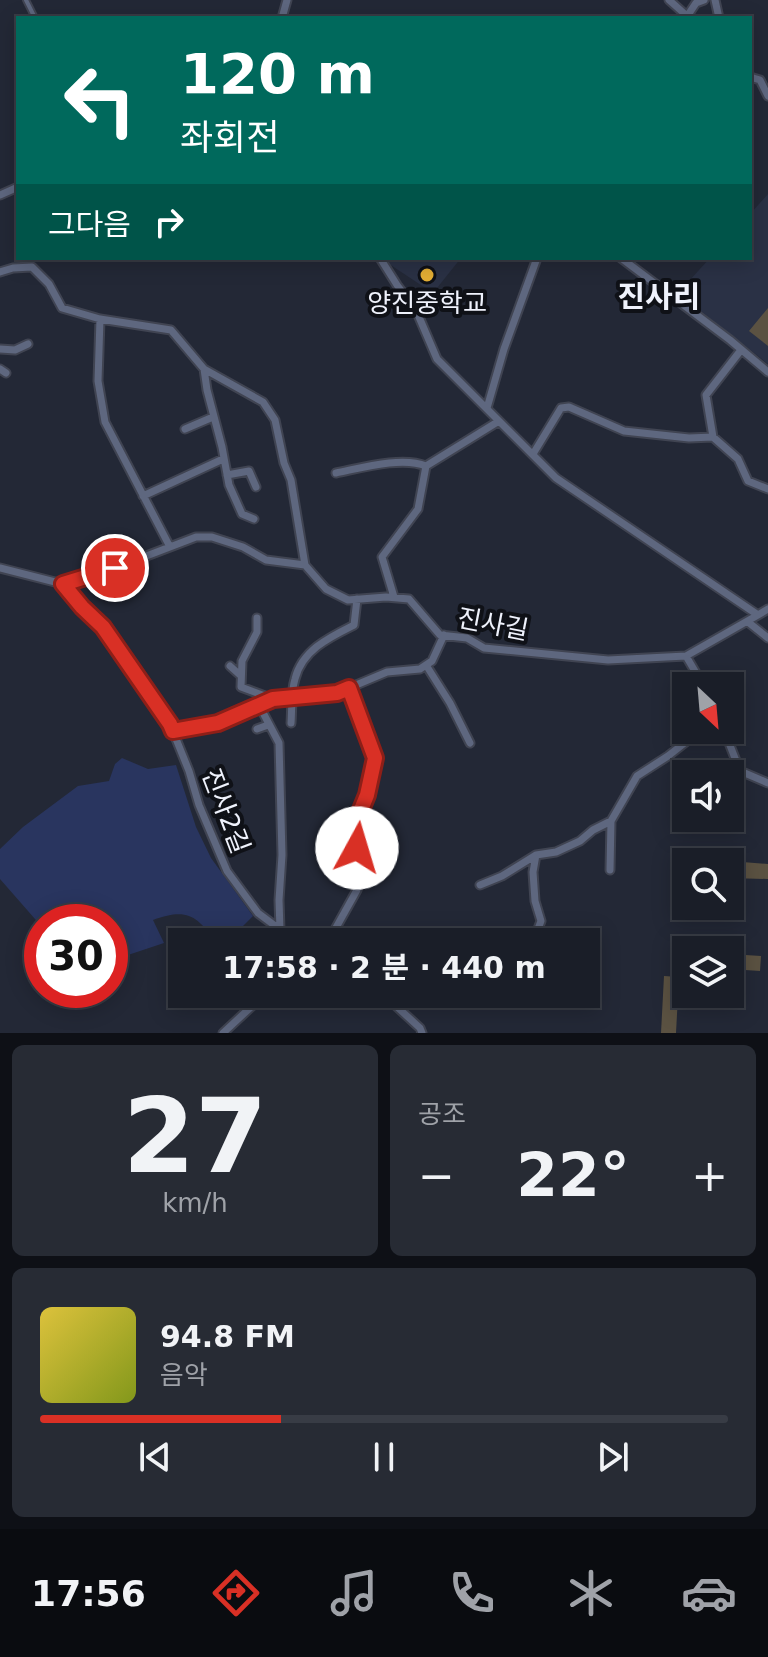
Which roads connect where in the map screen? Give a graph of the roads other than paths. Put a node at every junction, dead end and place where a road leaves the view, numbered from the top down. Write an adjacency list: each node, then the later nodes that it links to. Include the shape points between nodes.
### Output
1 (669, 0): 3 (street)
2 (704, 0): 4 (street)
3 (686, 16)
4 (688, 16)
5 (752, 78): 6 (street, via 760,80)
6 (768, 96)
7 (381, 260): 17 (street, via 416,310 437,359)
8 (536, 260): 17 (street)
9 (624, 260): 14 (street)
10 (0, 272): 11 (street, via 32,267 62,308)
11 (100, 319): 15 (street, via 171,330); 29 (street, via 98,381 105,422)
12 (28, 344): 13 (street)
13 (0, 349)
14 (741, 350): 16 (street); 21 (street, via 706,395)
15 (204, 369): 18 (street); 32 (street, via 263,402 275,420)
16 (768, 372)
17 (487, 408): 19 (street)
18 (213, 417): 20 (street); 23 (street)
19 (499, 421): 22 (street); 24 (street)
20 (185, 429)
21 (713, 437): 22 (street, via 624,431 569,407 561,408); 28 (street, via 738,459 748,481)
22 (533, 454): 38 (street, via 556,478)
23 (223, 459): 26 (street); 29 (street)
24 (426, 466): 25 (street, via 395,463); 35 (street, via 418,509 382,557)
25 (336, 473)
26 (227, 475): 27 (street, via 249,471); 30 (street, via 242,514)
27 (256, 487)
28 (768, 489)
29 (143, 496): 31 (street)
30 (254, 519)
31 (170, 547): 32 (street, via 212,537 266,560); 34 (street)
32 (305, 565): 36 (street, via 326,589)
33 (0, 568): 34 (street)
34 (63, 584): 55 (street, 진사2길, via 103,627)
35 (394, 597): 36 (street); 41 (street, 진사길, via 409,599)
36 (357, 599): 49 (street, via 354,625 319,643 302,663)
37 (768, 609): 38 (street, 진사길)
38 (758, 615): 40 (street, 진사길)
39 (257, 618): 47 (street, via 257,632)
40 (748, 622): 42 (street); 43 (street, 진사길)
41 (444, 635): 43 (street, 진사길, via 467,638 484,648 608,660); 44 (street)
42 (768, 638)
43 (686, 656): 46 (street)
44 (426, 665): 48 (street, via 387,672); 56 (street)
45 (230, 666): 47 (street)
46 (695, 672)
47 (240, 675): 50 (street, via 241,687)
48 (349, 688): 49 (street); 66 (street, via 375,758 356,822 364,868 357,890)
49 (294, 697): 50 (street); 52 (street)
50 (273, 699): 51 (street)
51 (259, 705): 53 (street); 55 (street, via 218,723)
52 (291, 723)
53 (268, 725): 54 (street); 65 (street, via 279,743)
54 (257, 729)
55 (173, 731): 64 (street, 진사2길, via 227,871 258,913)
56 (470, 743)
57 (683, 744): 60 (street, via 637,776)
58 (729, 744): 59 (street, via 740,771)
59 (768, 783)
60 (611, 821): 61 (street, via 556,852); 62 (street)
61 (536, 855): 63 (street); 67 (street)
62 (610, 870)
63 (480, 885)
64 (277, 928)
65 (280, 928)
66 (331, 928)
67 (538, 928)
68 (250, 1008): 70 (street)
69 (398, 1008): 71 (street)
70 (223, 1033)
71 (422, 1033)

